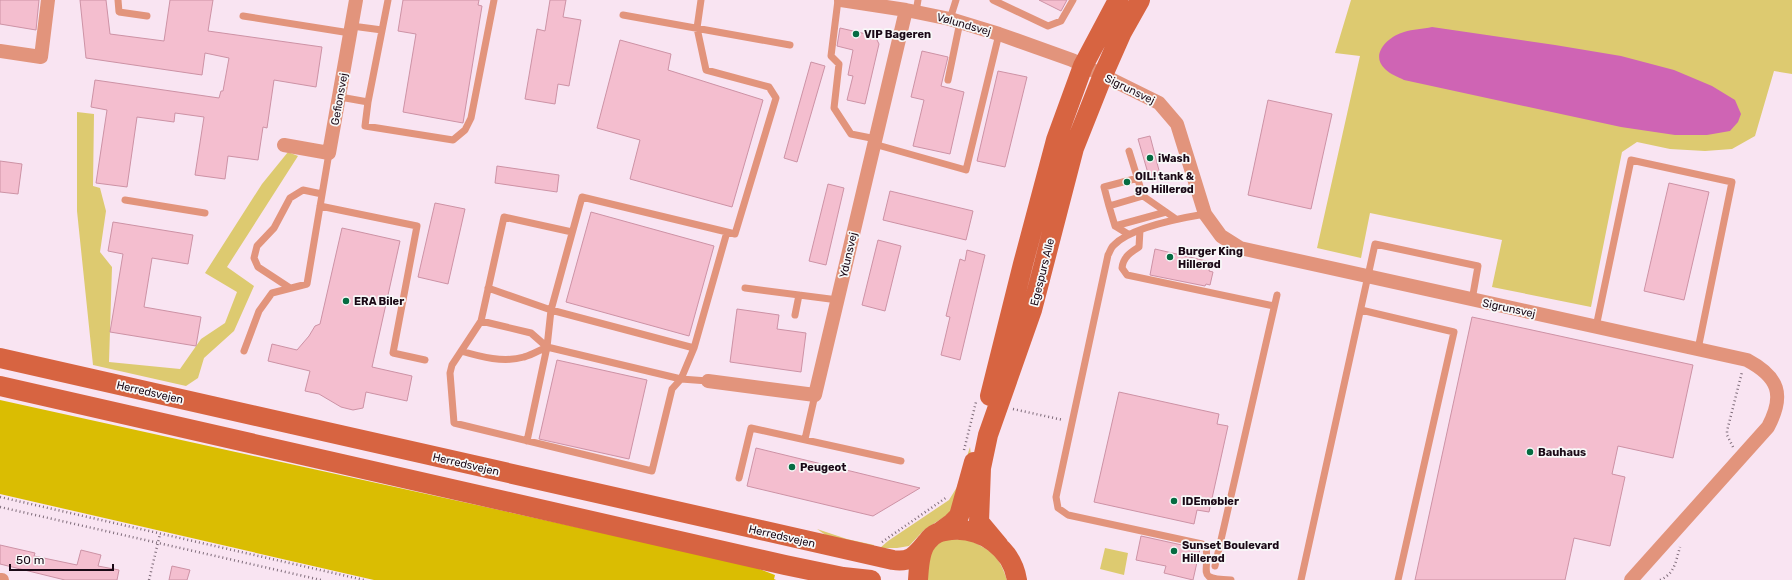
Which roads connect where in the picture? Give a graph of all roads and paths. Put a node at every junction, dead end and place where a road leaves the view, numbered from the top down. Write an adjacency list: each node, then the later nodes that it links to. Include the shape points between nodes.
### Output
1 (48, 0): 24 (street, via 41,58)
2 (118, 0): 16 (lane, via 119,12)
3 (356, 0): 20 (street, Gefionsvej)
4 (388, 0): 21 (lane)
5 (494, 0): 29 (lane, via 471,118 465,130 453,140 365,126)
6 (701, 0): 19 (lane)
7 (838, 0): 30 (lane, via 831,56 839,64 834,108 851,134)
8 (841, 0): 14 (street, Vølundsvej)
9 (956, 0): 18 (lane)
10 (993, 0): 11 (lane, via 1048,26 1061,21)
11 (1073, 0)
12 (1118, 0): 25 (street, Egespurs Alle)
13 (1140, 0): 26 (street, Egespurs Alle, via 1122,32)
14 (913, 7): 18 (street, Vølundsvej); 30 (street, Ydunsvej)
15 (623, 15): 19 (lane)
16 (148, 16)
17 (243, 16): 20 (lane)
18 (955, 20): 22 (street, Vølundsvej); 27 (lane)
19 (697, 28): 23 (lane); 47 (lane, via 706,70 769,88 776,98 735,234)
20 (351, 29): 21 (lane); 28 (street, Gefionsvej)
21 (382, 30): 29 (lane)
22 (1000, 34): 25 (street, Vølundsvej); 30 (lane, via 966,170)
23 (790, 45)
24 (0, 51)
25 (1083, 66): 26 (street, Sigrunsvej); 88 (street, Egespurs Alle, via 1052,155 959,516)
26 (1103, 76): 42 (street, Sigrunsvej, via 1159,103 1169,113 1177,124); 76 (street, Egespurs Alle, via 1074,148 1032,310)
27 (948, 80)
28 (340, 97): 29 (lane); 33 (street, Gefionsvej)
29 (368, 102)
30 (875, 142): 55 (street, Ydunsvej)
31 (284, 145): 33 (street)
32 (1129, 151): 34 (lane)
33 (329, 153): 35 (lane)
34 (1138, 178): 36 (lane); 39 (lane, via 1104,187)
35 (322, 194): 38 (lane); 50 (lane, via 303,190 290,198 274,228 257,246 254,258 258,267)
36 (1143, 196): 39 (lane); 40 (lane)
37 (125, 200): 41 (lane)
38 (320, 206): 50 (lane, via 307,284); 69 (lane, via 417,226 393,353)
39 (1109, 206): 44 (lane)
40 (1166, 212): 43 (lane); 44 (lane)
41 (205, 213)
42 (1205, 214): 43 (lane); 49 (street, Sigrunsvej, via 1221,236 1240,248)
43 (1176, 219): 45 (lane)
44 (1115, 226): 48 (lane)
45 (1140, 230): 48 (lane); 57 (lane, via 1139,247 1128,254 1122,263 1127,275)
46 (572, 232): 47 (lane, via 582,197); 51 (lane, via 504,217); 58 (lane)
47 (726, 232): 64 (lane)
48 (1128, 234): 77 (lane, via 1114,245 1108,255)
49 (1368, 277): 56 (street, Sigrunsvej); 56 (lane, via 1375,244 1478,266); 59 (lane)
50 (290, 288): 66 (lane, via 272,293 259,311)
51 (488, 288): 58 (lane); 61 (lane)
52 (745, 288): 53 (lane)
53 (798, 295): 55 (lane); 60 (lane)
54 (1277, 295): 57 (lane)
55 (838, 300): 74 (street, Ydunsvej)
56 (1472, 300): 62 (street, Sigrunsvej)
57 (1274, 306): 93 (lane)
58 (551, 310): 63 (lane); 64 (lane)
59 (1360, 310): 101 (lane); 102 (lane, via 1454,332)
60 (796, 315)
61 (481, 321): 63 (lane, via 531,333); 67 (lane)
62 (1596, 327): 65 (street, Sigrunsvej); 65 (lane, via 1631,160 1732,182)
63 (547, 347): 67 (lane, via 524,357 505,359 480,357); 71 (lane); 79 (lane)
64 (694, 348): 71 (lane)
65 (1698, 349): 70 (street, Sigrunsvej)
66 (244, 351)
67 (461, 351): 79 (lane, via 452,364 450,373 454,423)
68 (0, 358): 92 (street, Herredsvejen)
69 (425, 360)
70 (1745, 360): 81 (path, via 1727,435); 81 (street, Sigrunsvej, via 1763,368 1772,378 1778,394 1777,411 1768,427)
71 (681, 379): 72 (lane); 79 (lane, via 672,389 652,471)
72 (708, 381): 74 (street)
73 (0, 386): 97 (street, via 785,565)
74 (815, 395): 78 (lane)
75 (977, 396): 80 (path)
76 (999, 406): 77 (path); 91 (street, Egespurs Alle, via 988,435 981,468 979,522)
77 (1072, 422): 100 (lane, via 1056,497 1058,508 1068,515 1202,544 1206,548 1205,572 1208,577)
78 (805, 439): 82 (lane); 83 (lane, via 751,428)
79 (526, 440)
80 (962, 458)
81 (1741, 458): 103 (street, Sigrunsvej)
82 (901, 461)
83 (739, 478)
84 (950, 494): 92 (path, via 884,540 876,549)
85 (0, 497): 87 (path)
86 (0, 507): 89 (path)
87 (160, 534): 89 (path); 96 (path)
88 (933, 537): 91 (street, via 958,529 985,536); 92 (street, Herredsvejen, via 910,559 899,561); 98 (street, via 920,560)
89 (158, 543): 94 (path); 95 (path)
90 (1682, 543): 104 (path, via 1674,568)
91 (999, 546): 99 (street, Egespurs Alle, via 1016,572)
92 (874, 556)
93 (1215, 566)
94 (149, 580)
95 (321, 580)
96 (364, 580)
97 (871, 580)
98 (918, 580)
99 (1017, 580)
100 (1231, 580)
101 (1301, 580)
102 (1398, 580)
103 (1631, 580)
104 (1660, 580)

